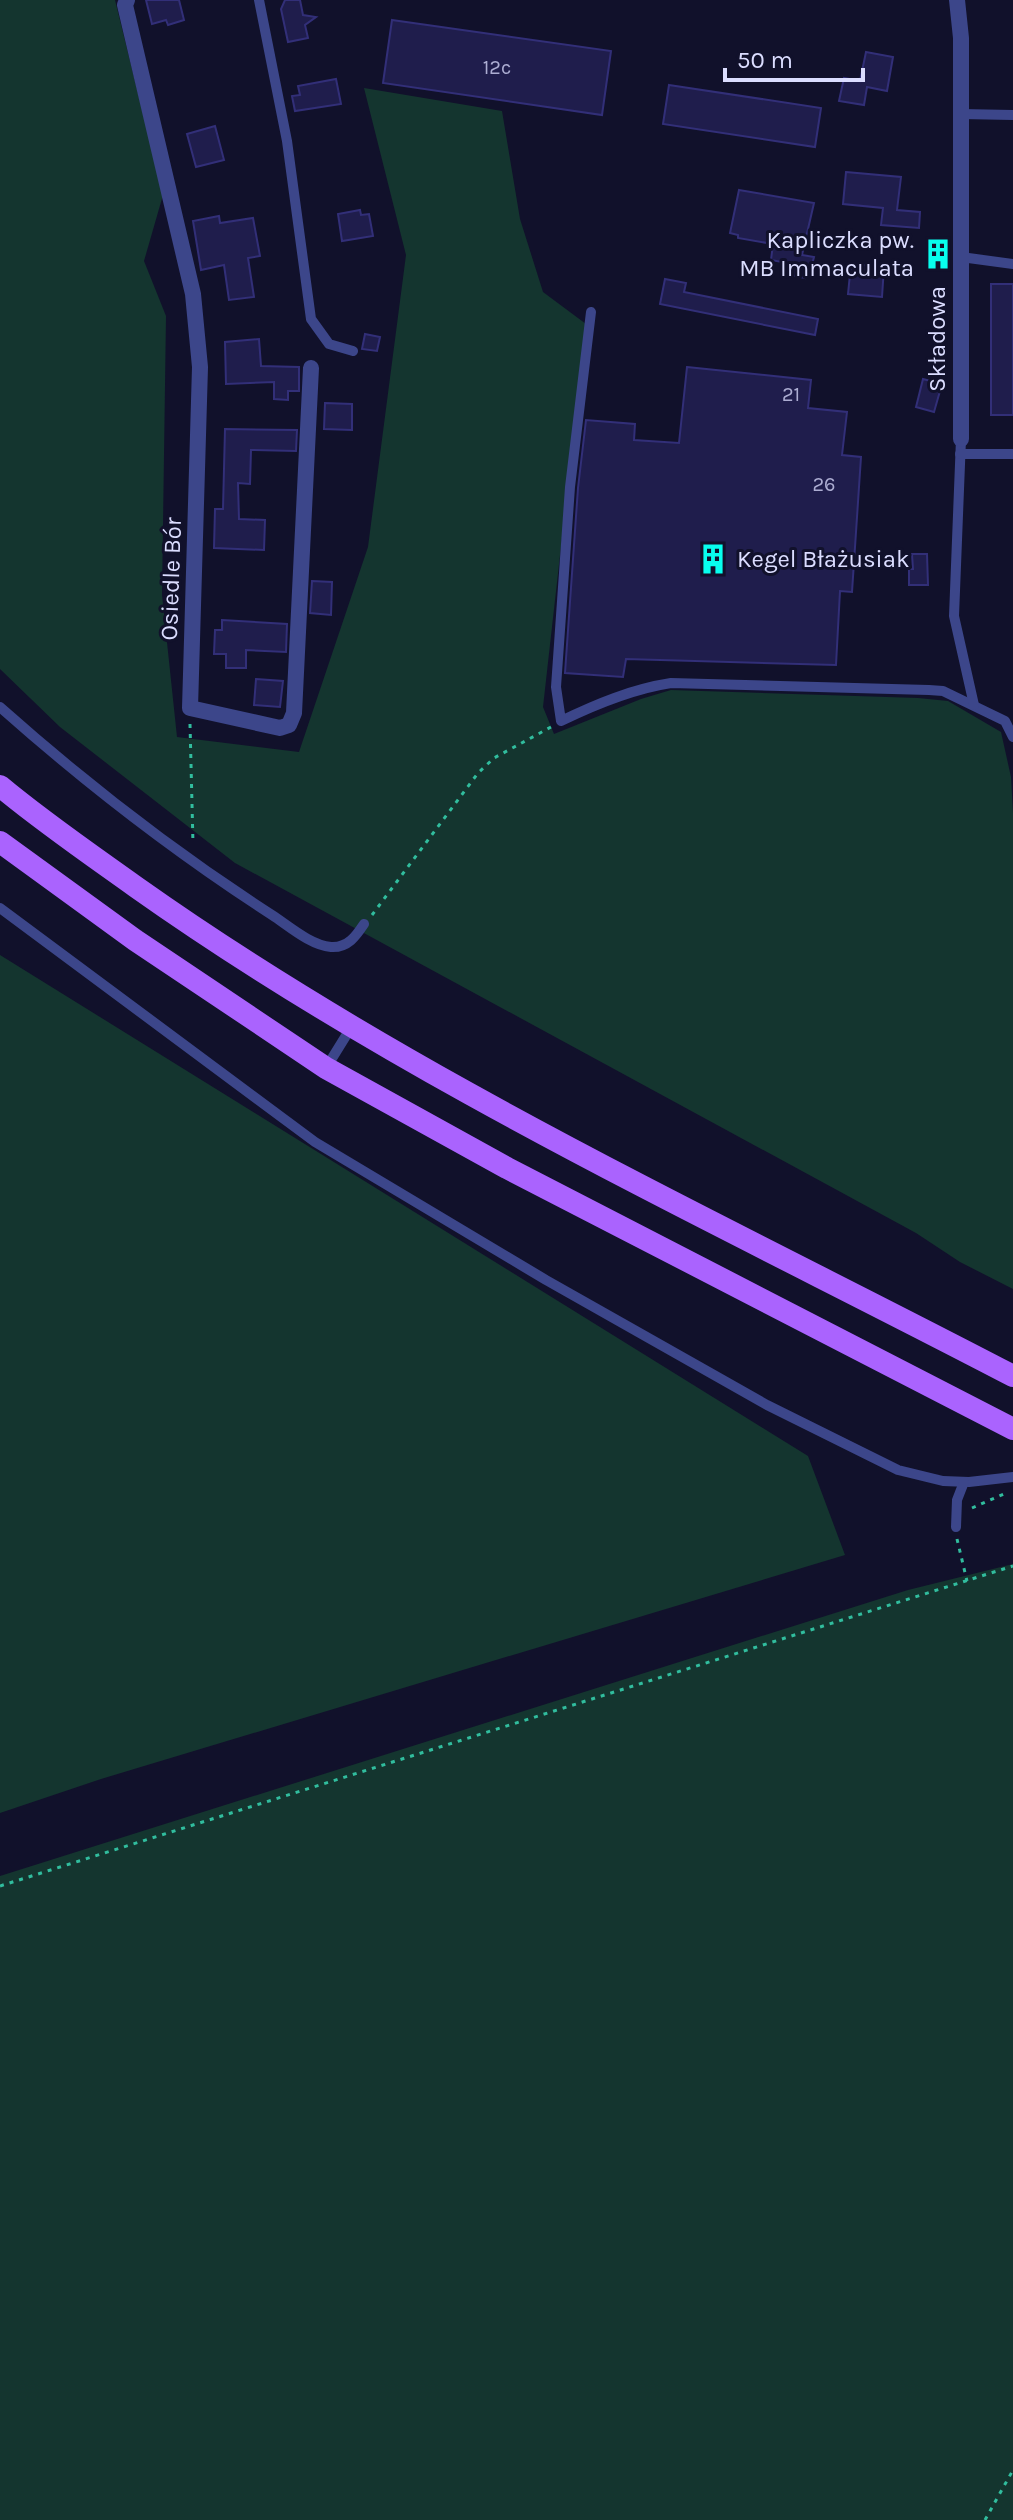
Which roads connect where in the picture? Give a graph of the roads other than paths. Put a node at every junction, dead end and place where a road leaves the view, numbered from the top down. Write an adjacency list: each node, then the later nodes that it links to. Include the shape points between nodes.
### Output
1 (127, 0): 10 (street, Osiedle Bór, via 193,294 200,367 190,708 280,728 293,720)
2 (259, 0): 9 (lane, via 287,141 311,319 329,344)
3 (957, 0): 4 (street, Składowa)
4 (961, 114): 5 (lane); 6 (street, Składowa)
5 (1013, 115)
6 (961, 257): 7 (lane); 11 (street, Składowa)
7 (1013, 264)
8 (591, 312): 13 (lane, via 570,487 556,687 561,721 634,691 671,683 943,691)
9 (353, 351)
10 (311, 368)
11 (960, 446): 12 (lane); 13 (lane, via 954,616)
12 (1013, 454)
13 (974, 705): 15 (lane, via 1005,721)
14 (0, 707): 19 (lane, via 234,891 308,938 330,947 343,945)
15 (1013, 737)
16 (0, 786): 20 (main road, via 183,920)
17 (0, 842): 21 (main road)
18 (0, 908): 25 (lane, via 315,1142 533,1272 877,1462 921,1477)
19 (364, 924)
20 (352, 1026): 21 (lane); 22 (main road, via 461,1092)
21 (326, 1068): 23 (main road, via 507,1168)
22 (1013, 1376)
23 (1013, 1429)
24 (1013, 1477): 25 (lane)
25 (964, 1482): 26 (lane)
26 (956, 1527)

